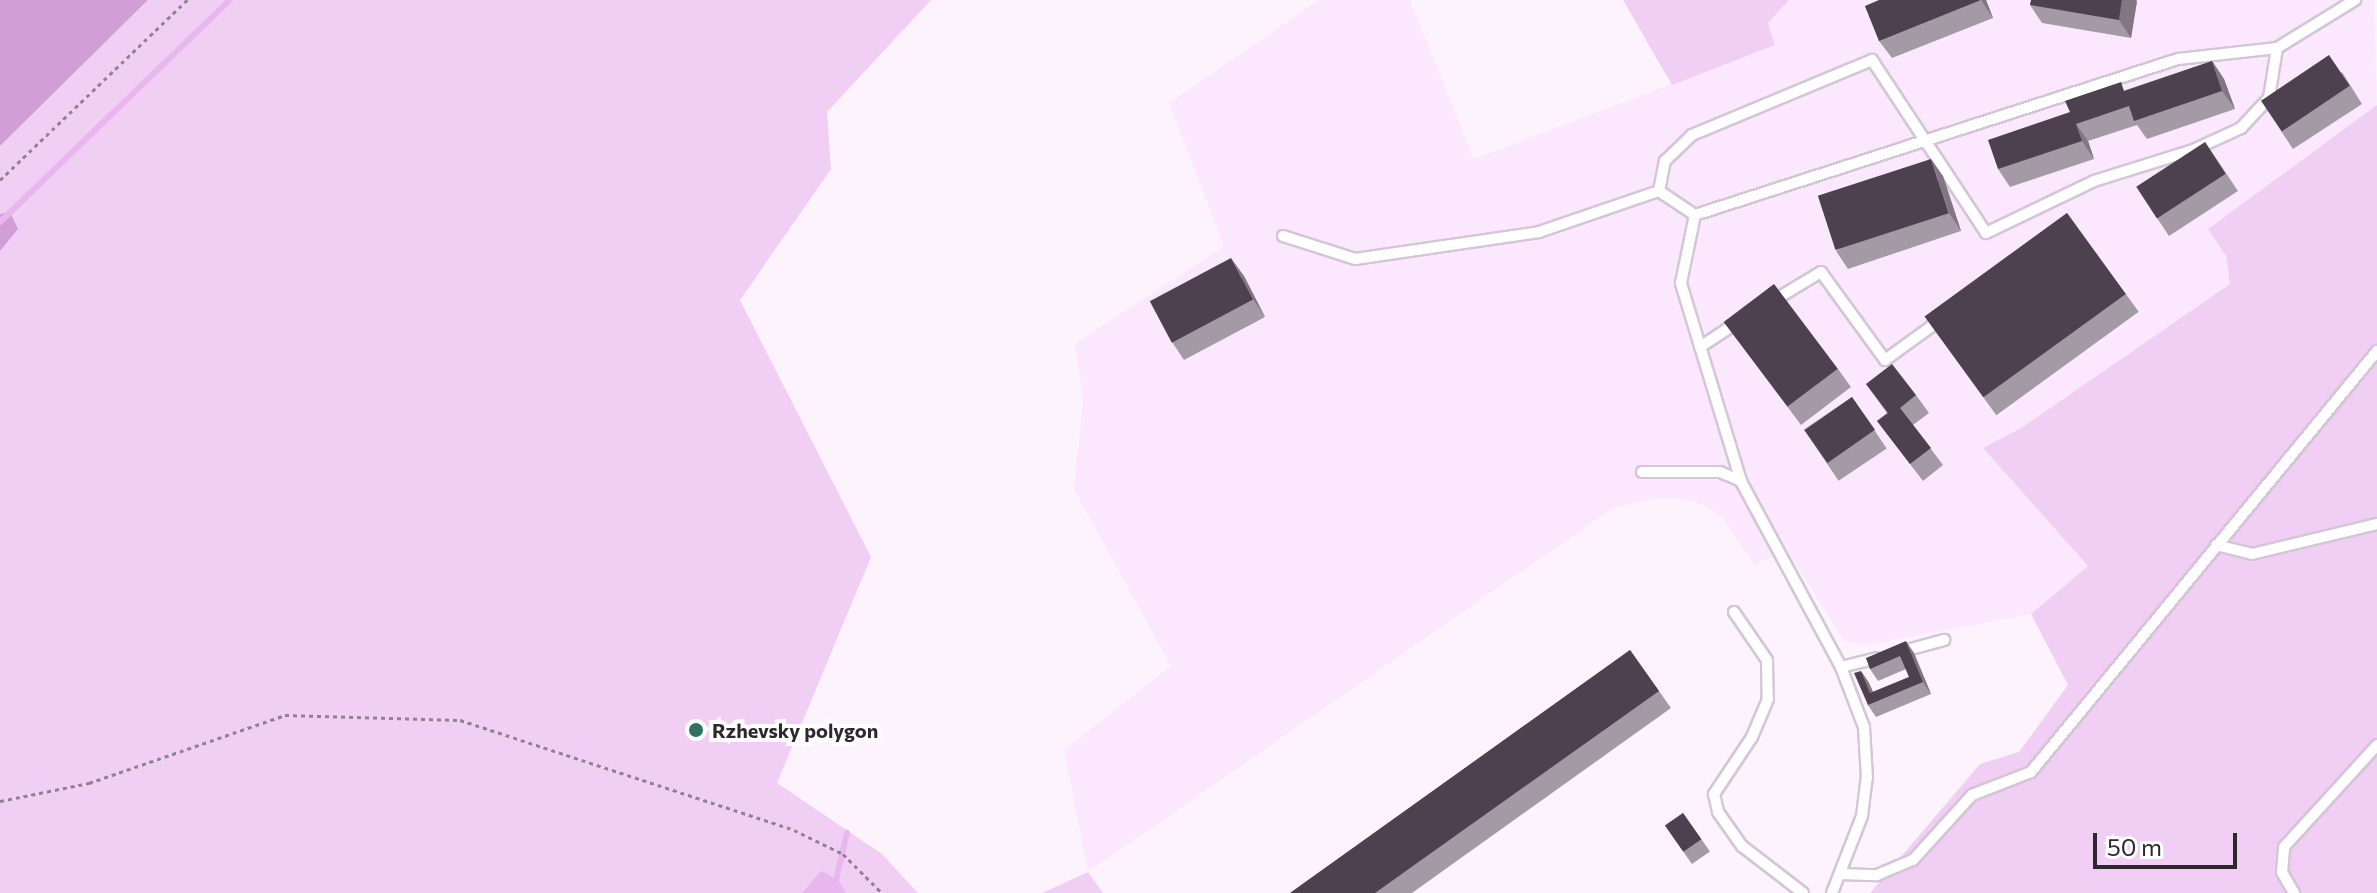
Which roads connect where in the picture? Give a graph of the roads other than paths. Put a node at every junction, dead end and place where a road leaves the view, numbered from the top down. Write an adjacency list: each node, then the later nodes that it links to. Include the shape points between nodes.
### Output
1 (2355, 0): 2 (lane)
2 (2277, 48): 3 (lane, via 2178,59); 3 (lane, via 2269,98 2241,128 2193,150 2094,181 1986,233)
3 (1924, 137): 4 (lane, via 1872,60 1692,135 1665,161); 5 (lane)
4 (1659, 191): 5 (lane); 6 (lane, via 1539,232 1355,259)
5 (1695, 215): 10 (lane, via 1681,283)
6 (1283, 236)
7 (1961, 306): 8 (lane, via 1885,360 1821,272)
8 (1761, 308)
9 (1749, 316): 10 (lane)
10 (1700, 347): 13 (lane)
11 (2377, 351): 15 (lane)
12 (1642, 472): 13 (lane, via 1720,472)
13 (1741, 481): 18 (lane)
14 (2377, 524): 15 (lane, via 2252,554)
15 (2216, 545): 20 (lane, via 2031,772 1972,795 1913,860 1877,875)
16 (1734, 612): 21 (lane, via 1767,660 1768,699 1752,737 1714,794 1718,812 1742,846)
17 (1944, 640): 18 (lane)
18 (1841, 667): 20 (lane, via 1864,727 1867,778 1862,816)
19 (2377, 745): 23 (lane, via 2284,847 2282,872)
20 (1840, 874): 22 (lane)
21 (1803, 893)
22 (1832, 893)
23 (2294, 893)

